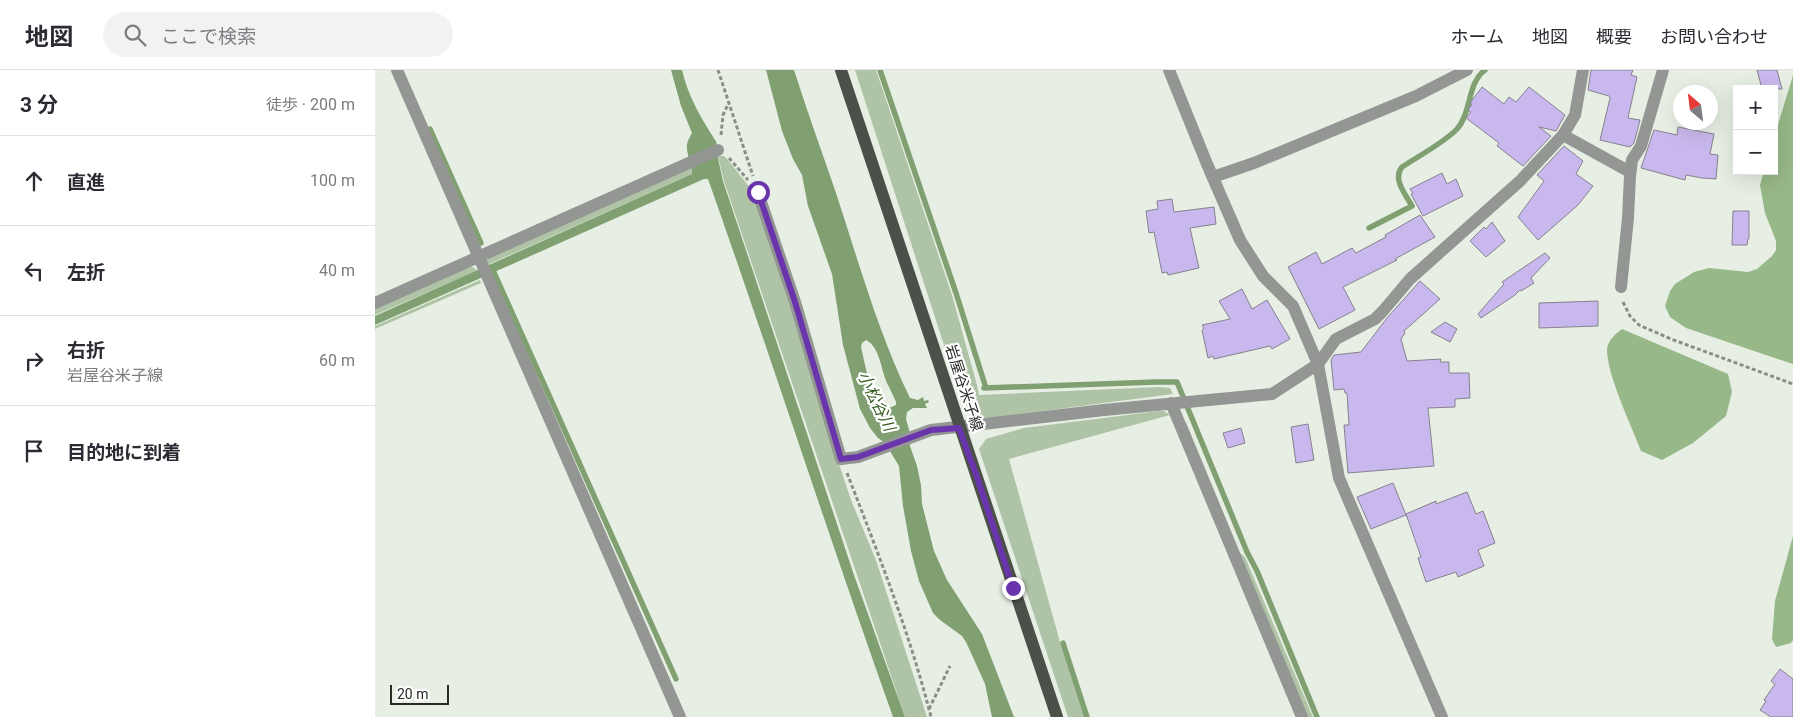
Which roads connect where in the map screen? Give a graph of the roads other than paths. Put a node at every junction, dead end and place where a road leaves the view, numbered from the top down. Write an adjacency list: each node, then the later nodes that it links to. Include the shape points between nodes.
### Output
1 (397, 70): 12 (street)
2 (841, 70): 17 (main road, 岩屋谷米子線)
3 (1169, 70): 10 (street)
4 (1467, 70): 10 (street, via 1416,96)
5 (1583, 70): 7 (street, via 1575,116)
6 (1663, 70): 9 (street)
7 (1563, 135): 9 (street); 15 (street, via 1520,182 1410,279 1383,312 1336,339)
8 (719, 149): 12 (street)
9 (1630, 172): 13 (street)
10 (1213, 177): 15 (street, via 1241,240 1263,276 1293,306)
11 (757, 190): 17 (street, via 798,311 841,459 858,457 931,430)
12 (479, 257): 14 (street); 18 (street)
13 (1621, 287)
14 (375, 303)
15 (1318, 364): 16 (street, via 1272,394); 21 (street, via 1339,478)
16 (1174, 403): 17 (street); 20 (street)
17 (959, 428): 19 (main road, 岩屋谷米子線)
18 (680, 717)
19 (1057, 717)
20 (1302, 717)
21 (1442, 717)

